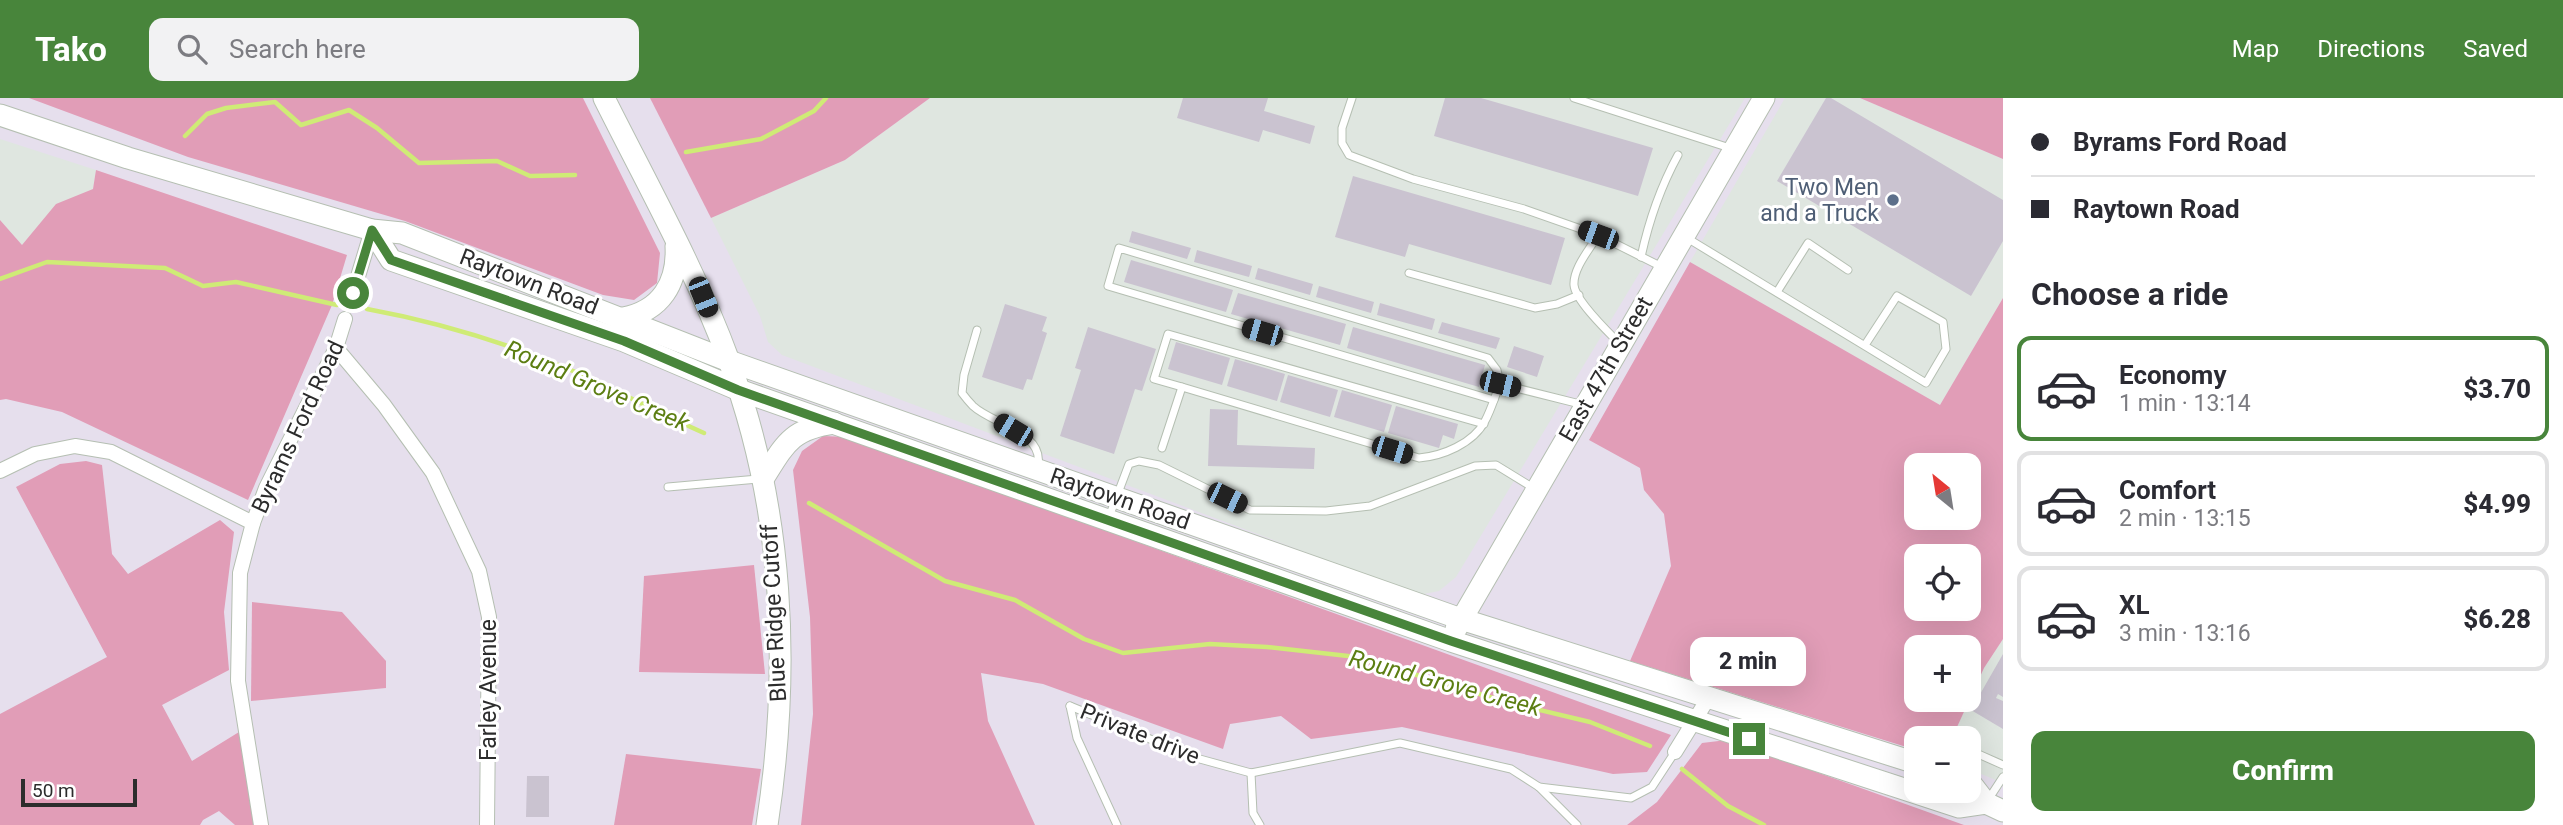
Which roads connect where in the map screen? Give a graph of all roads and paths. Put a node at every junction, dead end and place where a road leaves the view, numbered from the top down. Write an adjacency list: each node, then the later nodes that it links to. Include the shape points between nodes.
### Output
1 (604, 98): 11 (main road, Blue Ridge Cutoff)
2 (1352, 98): 9 (lane, via 1342,128 1342,143 1349,155)
3 (1574, 98): 6 (lane)
4 (1764, 98): 6 (main road, East 47th Street)
5 (0, 115): 8 (main road, Raytown Road)
6 (1734, 149): 10 (main road, East 47th Street)
7 (1678, 155): 12 (lane, via 1649,221)
8 (372, 230): 17 (street); 19 (main road, Raytown Road, via 402,233); 28 (main road, Raytown Road, via 391,260 624,341)
9 (1598, 235): 12 (lane); 18 (lane, via 1578,269 1574,283)
10 (1684, 236): 13 (main road, East 47th Street); 16 (lane)
11 (676, 244): 19 (main road, via 677,264 669,290 650,309); 25 (main road, Blue Ridge Cutoff)
12 (1641, 257): 13 (lane)
13 (1664, 269): 22 (main road, East 47th Street)
14 (1848, 270): 16 (lane, via 1808,243)
15 (1409, 274): 18 (lane, via 1535,308)
16 (1777, 292): 23 (lane)
17 (353, 293)
18 (1579, 295): 22 (lane)
19 (623, 318): 25 (main road, Raytown Road)
20 (345, 319): 24 (street, Byrams Ford Road)
21 (977, 330): 34 (lane, via 962,393 974,407 1033,442 1039,459)
22 (1620, 345): 30 (main road, East 47th Street)
23 (1865, 345): 23 (lane, via 1926,383 1946,349 1943,322 1897,296)
24 (336, 348): 42 (street, Byrams Ford Road); 57 (street, Farley Avenue, via 433,473 479,571 489,617)
25 (729, 361): 28 (main road, Blue Ridge Cutoff); 34 (main road, Raytown Road)
26 (1500, 384): 29 (lane); 29 (lane, via 1488,358 1119,248 1108,286); 30 (lane)
27 (1182, 387): 32 (lane, via 1419,458 1439,456 1465,442); 32 (lane, via 1154,379 1168,334); 33 (lane)
28 (738, 390): 31 (main road, Raytown Road); 36 (main road, Blue Ridge Cutoff)
29 (1494, 400): 32 (lane)
30 (1585, 405): 38 (main road, East 47th Street)
31 (834, 424): 36 (main road, via 795,435); 39 (main road, Raytown Road)
32 (1484, 424)
33 (1162, 448)
34 (1037, 470): 39 (lane); 40 (main road, Raytown Road)
35 (0, 471): 42 (street, via 36,454 75,446 111,452)
36 (763, 479): 37 (lane); 58 (main road, Blue Ridge Cutoff, via 777,566 780,646 778,728)
37 (668, 487)
38 (1536, 489): 40 (lane, via 1496,466 1475,466 1370,506 1326,511 1250,510 1159,465 1139,461 1129,464); 43 (main road, East 47th Street)
39 (1034, 494): 41 (main road, Raytown Road)
40 (1116, 498): 41 (lane); 43 (main road, Raytown Road)
41 (1108, 520): 44 (main road, Raytown Road)
42 (253, 523): 56 (street, Byrams Ford Road, via 240,573 238,681)
43 (1461, 619): 44 (main road, East 47th Street); 45 (main road, Raytown Road)
44 (1451, 641): 46 (main road, Raytown Road)
45 (1710, 697): 46 (street); 49 (main road, Raytown Road)
46 (1695, 721): 47 (street); 55 (main road, Raytown Road, via 1959,807)
47 (1675, 752): 53 (lane, Private drive, via 1652,787 1631,798)
48 (1981, 755): 50 (lane)
49 (1904, 759)
50 (2003, 765)
51 (1251, 773): 53 (lane, Private drive, via 1400,743 1511,769); 59 (lane, Private drive, via 1196,758 1070,706 1077,738); 60 (lane, via 1253,813)
52 (2003, 777): 55 (lane)
53 (1539, 787): 61 (lane, Private drive)
54 (1981, 793): 55 (main road)
55 (1994, 807)
56 (261, 825)
57 (487, 825)
58 (767, 825)
59 (1116, 825)
60 (1260, 825)
61 (1577, 825)

